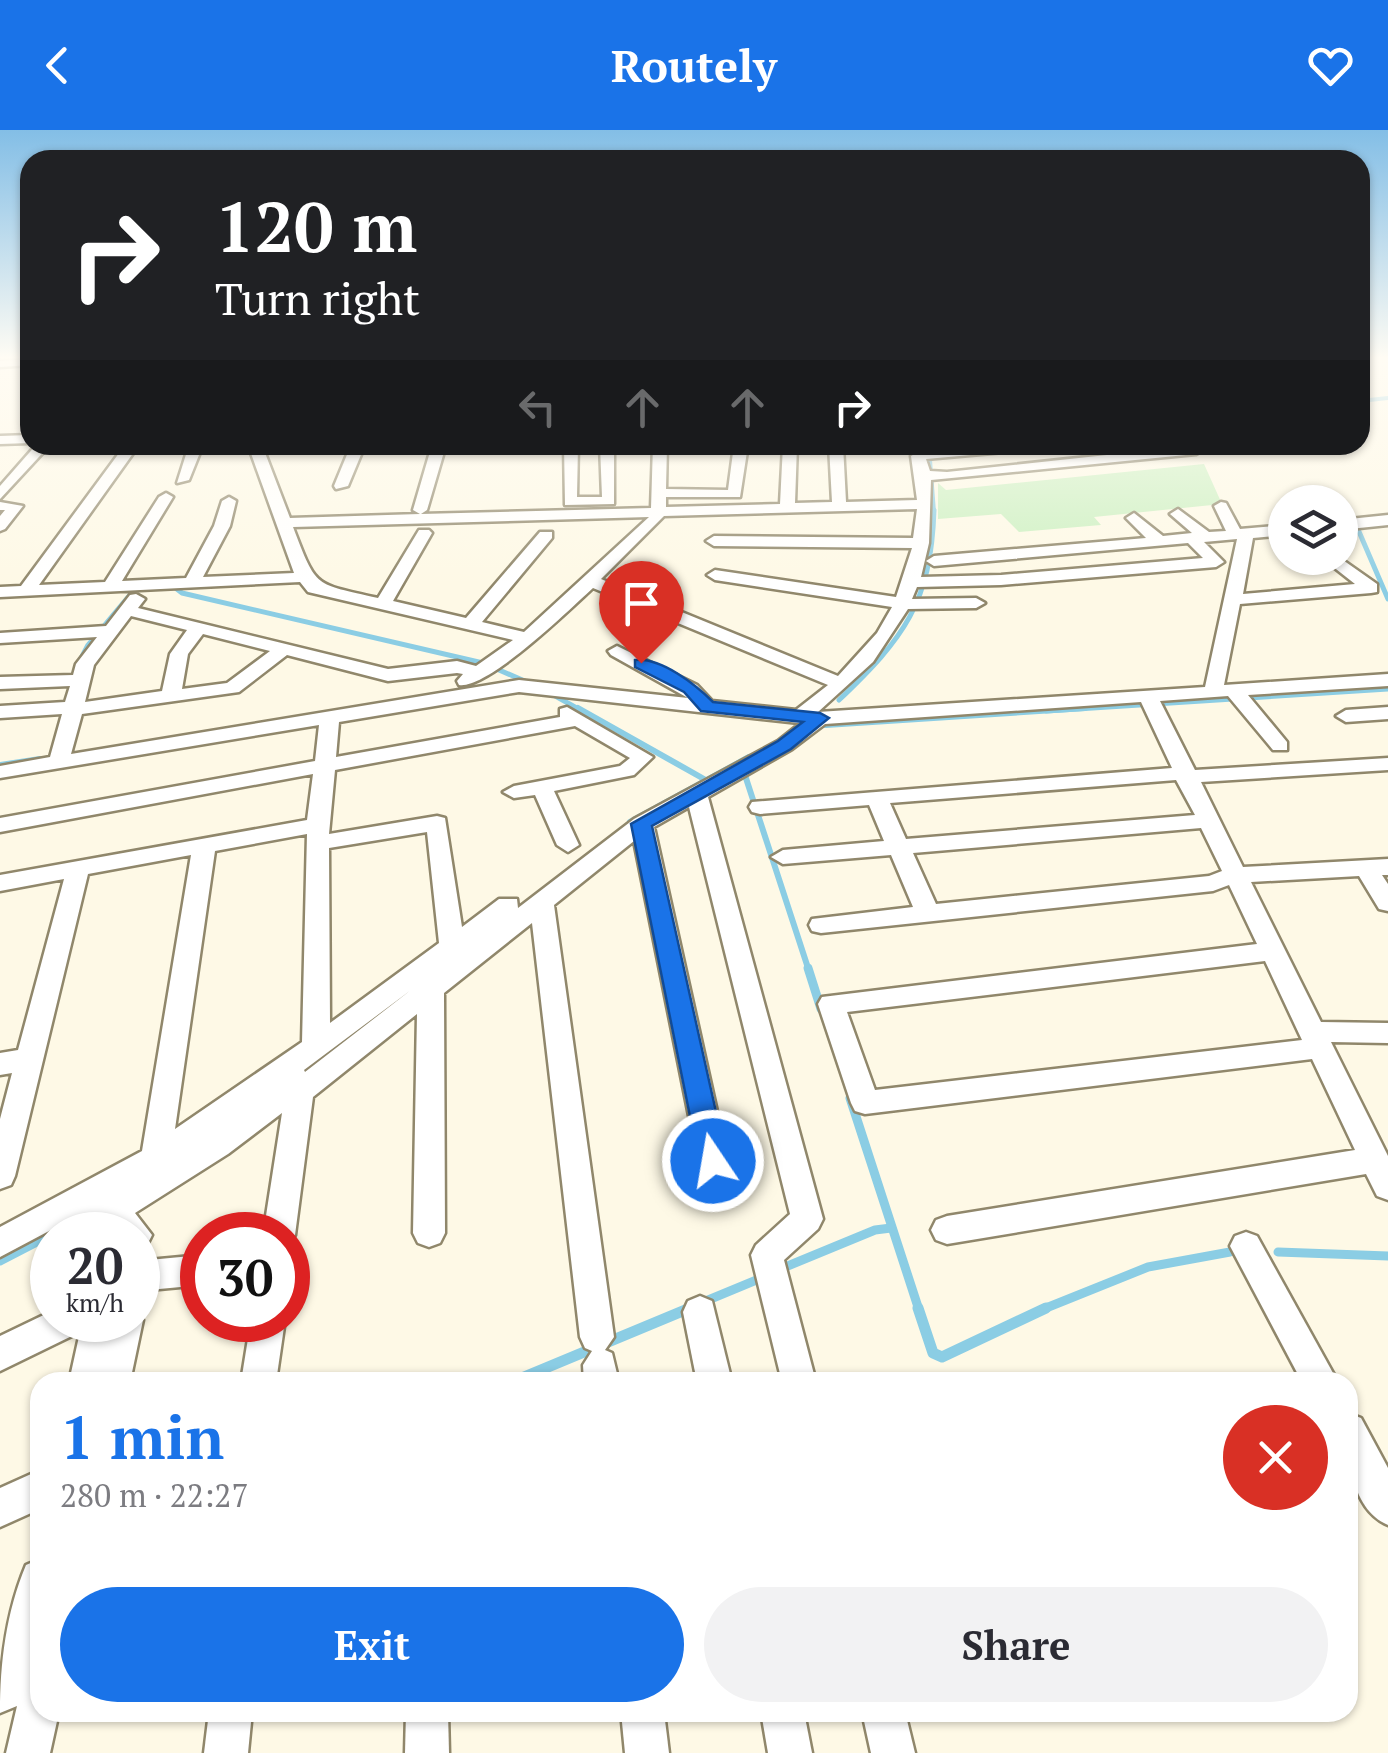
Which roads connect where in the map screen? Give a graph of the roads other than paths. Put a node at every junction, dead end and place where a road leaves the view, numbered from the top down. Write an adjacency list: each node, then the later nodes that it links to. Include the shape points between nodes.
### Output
1 (34, 455): 19 (street)
2 (125, 455): 53 (street)
3 (192, 455): 16 (street)
4 (259, 455): 32 (street)
5 (354, 455): 17 (street)
6 (435, 455): 27 (street)
7 (571, 455): 8 (street, via 570,502 609,501)
8 (607, 455)
9 (660, 455): 18 (street)
10 (740, 455): 18 (street, via 735,494)
11 (790, 455): 25 (street)
12 (836, 455): 22 (street)
13 (925, 455): 15 (street)
14 (1173, 455): 15 (street)
15 (932, 475): 23 (street)
16 (182, 480)
17 (341, 486)
18 (658, 493): 28 (street)
19 (0, 495)
20 (166, 498): 51 (street)
21 (229, 501): 49 (street)
22 (838, 502)
23 (925, 504): 28 (street); 42 (street)
24 (0, 506): 34 (street, via 16,506)
25 (787, 506)
26 (1220, 506): 38 (street)
27 (420, 510)
28 (658, 514): 32 (street); 48 (street)
29 (1178, 514): 39 (street)
30 (1134, 518): 41 (street)
31 (1388, 520): 33 (street)
32 (283, 523): 47 (street)
33 (1358, 523)
34 (0, 526)
35 (1268, 532): 38 (street)
36 (424, 533): 58 (street)
37 (546, 536): 61 (street)
38 (1241, 536): 39 (street); 56 (street)
39 (1196, 540): 41 (street); 50 (street, via 1216,562)
40 (714, 541): 42 (street)
41 (1159, 541): 43 (street)
42 (920, 543): 50 (street)
43 (934, 561)
44 (830, 569): 55 (street)
45 (715, 574): 55 (street)
46 (1353, 575): 56 (street, via 1371,588)
47 (304, 578): 49 (street); 58 (street, via 314,588)
48 (591, 581): 65 (street); 72 (street)
49 (192, 582): 52 (street)
50 (918, 582): 59 (street)
51 (111, 586): 52 (street); 53 (street)
52 (145, 587): 60 (street)
53 (27, 589): 54 (street)
54 (0, 592)
55 (824, 592): 59 (street)
56 (1233, 600): 74 (street)
57 (976, 603): 59 (street)
58 (382, 604): 61 (street)
59 (912, 605): 72 (street)
60 (126, 610): 62 (street); 63 (street)
61 (470, 625): 65 (street)
62 (198, 628): 66 (street); 75 (street, via 178,654)
63 (103, 631): 64 (street); 69 (street)
64 (0, 638)
65 (528, 638): 68 (street)
66 (284, 649): 68 (street, via 388,675); 75 (street, via 232,688)
67 (617, 650): 78 (street, via 690,689)
68 (485, 668): 76 (street)
69 (74, 680): 71 (street); 79 (street)
70 (1388, 680): 74 (street)
71 (0, 683)
72 (842, 684): 84 (street)
73 (519, 686): 76 (street); 78 (street); 85 (street)
74 (1232, 695): 77 (street); 86 (street)
75 (170, 697): 79 (street)
76 (442, 697): 82 (street)
77 (1149, 700): 84 (street); 91 (street)
78 (708, 707): 84 (street)
79 (68, 708): 80 (street); 87 (street)
80 (0, 712)
81 (1388, 714): 83 (street)
82 (330, 716): 87 (street); 89 (street)
83 (1346, 716)
84 (810, 718): 94 (street, via 785,745)
85 (579, 719): 89 (street); 92 (street, via 643,757 628,772)
86 (1280, 746)
87 (59, 762): 90 (street)
88 (1388, 764): 91 (street)
89 (324, 767): 99 (street); 100 (street)
90 (0, 772)
91 (1184, 775): 95 (street); 97 (street)
92 (542, 787): 93 (street); 102 (street)
93 (514, 792)
94 (696, 793): 98 (street); 146 (street, via 808,1219 767,1255)
95 (876, 797): 96 (street); 103 (street)
96 (760, 807)
97 (1207, 822): 103 (street); 107 (street)
98 (642, 824): 110 (street); 124 (street)
99 (0, 825)
100 (318, 834): 101 (street); 114 (street, via 437,823); 119 (street)
101 (204, 846): 105 (street); 123 (street)
102 (568, 846)
103 (899, 847): 104 (street); 112 (street)
104 (783, 857)
105 (78, 868): 108 (street); 120 (street)
106 (1377, 868): 107 (street); 109 (street)
107 (1233, 875): 112 (street, via 1213,883); 115 (street)
108 (0, 883)
109 (1388, 902)
110 (542, 904): 116 (street); 141 (street)
111 (508, 905): 114 (street)
112 (929, 915): 113 (street)
113 (822, 924)
114 (452, 948): 116 (street)
115 (1271, 951): 118 (street); 118 (street, via 831,1004 865,1103)
116 (422, 984): 119 (street); 122 (street); 131 (street)
117 (1388, 1033): 118 (street)
118 (1315, 1040): 125 (street)
119 (316, 1047): 122 (street)
120 (30, 1059): 121 (street); 126 (street)
121 (0, 1064)
122 (294, 1080): 123 (street); 128 (street, via 217,1146); 129 (street)
123 (156, 1158): 127 (street)
124 (713, 1161)
125 (1381, 1174): 130 (street)
126 (0, 1176)
127 (100, 1212)
128 (103, 1212)
129 (282, 1212)
130 (948, 1230)
131 (429, 1233)
132 (30, 1234): 133 (street)
133 (0, 1242)
134 (1246, 1246): 147 (street)
135 (700, 1312): 145 (street)
136 (30, 1339): 140 (street)
137 (95, 1342): 142 (street)
138 (121, 1342): 143 (street)
139 (265, 1342): 144 (street)
140 (0, 1354)
141 (600, 1361)
142 (88, 1372)
143 (115, 1372)
144 (260, 1372)
145 (713, 1372)
146 (796, 1372)
147 (1315, 1372)
148 (1358, 1450): 150 (street)
149 (30, 1493): 151 (street)
150 (1388, 1506)
151 (0, 1508)
152 (30, 1622): 153 (street, via 16,1684)
153 (0, 1692)
154 (35, 1722): 160 (street)
155 (230, 1722): 161 (street)
156 (427, 1722): 162 (street)
157 (643, 1722): 163 (street)
158 (784, 1722): 164 (street)
159 (885, 1722): 165 (street)
160 (28, 1753)
161 (226, 1753)
162 (427, 1753)
163 (647, 1753)
164 (790, 1753)
165 (893, 1753)

